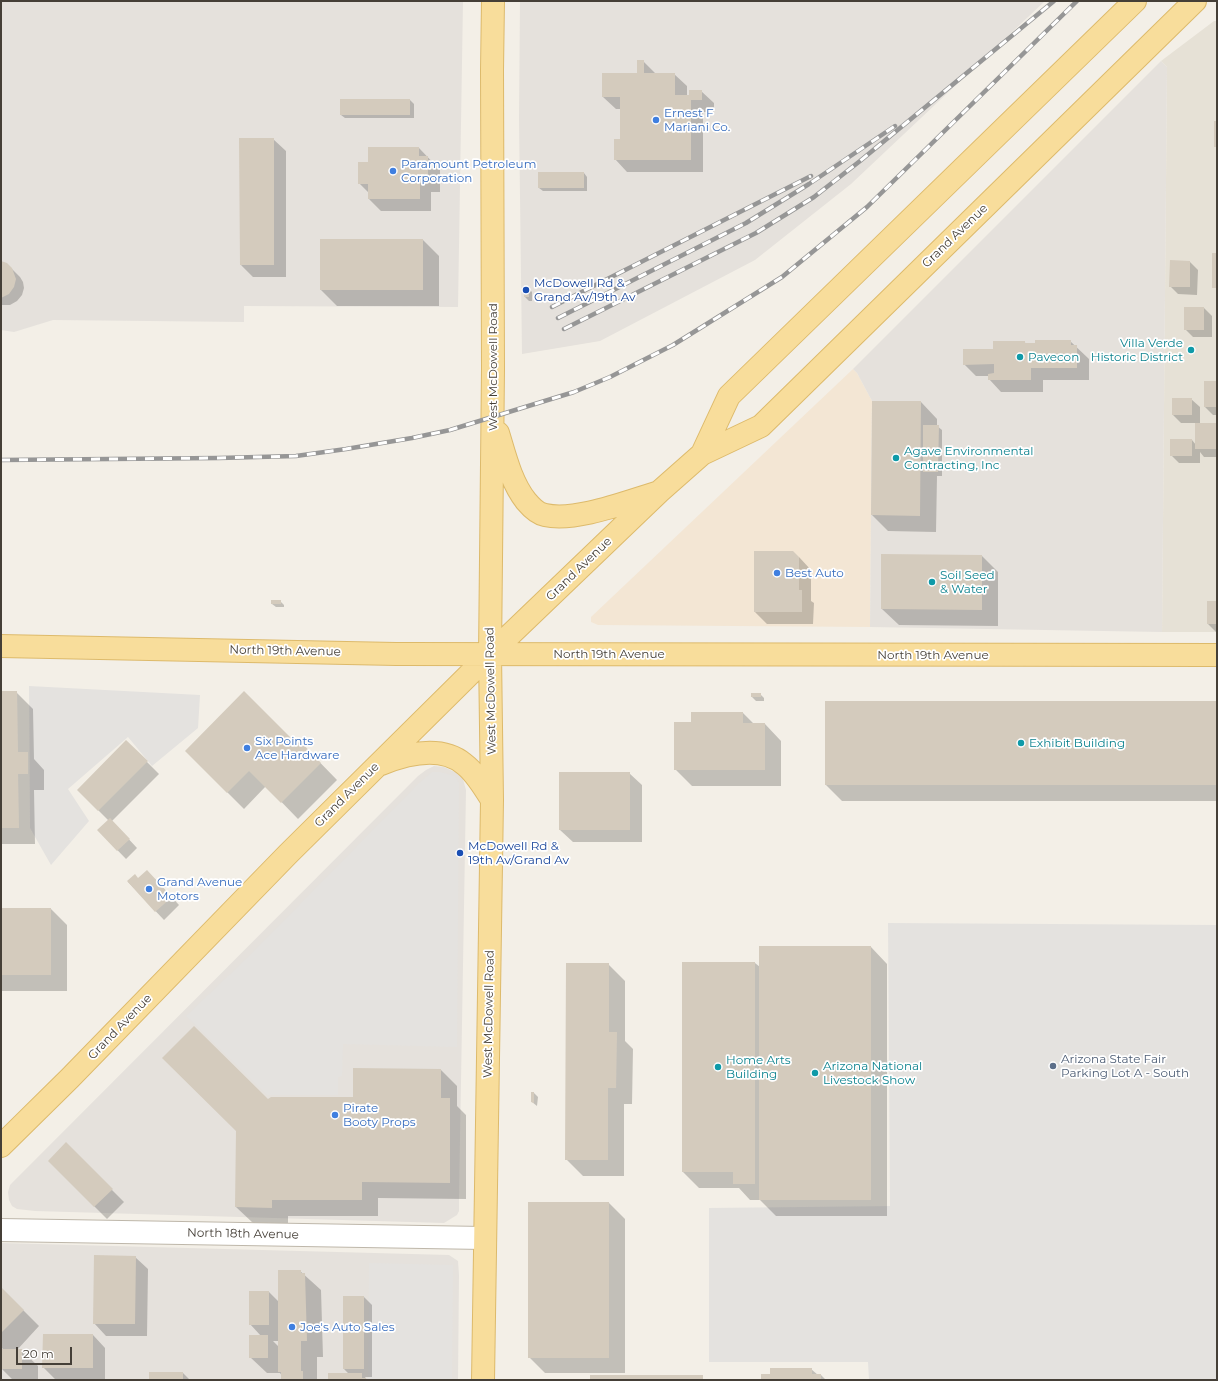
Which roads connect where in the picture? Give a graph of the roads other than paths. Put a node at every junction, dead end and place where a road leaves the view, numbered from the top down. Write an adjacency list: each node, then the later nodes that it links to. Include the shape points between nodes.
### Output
1 (493, 1): 4 (main road, West McDowell Road)
2 (1135, 1): 5 (main road, Grand Avenue, via 729,396)
3 (1195, 1): 5 (main road, Grand Avenue, via 761,426)
4 (492, 417): 6 (main road, via 514,481 526,501 544,515 580,515); 8 (main road, West McDowell Road)
5 (702, 454): 6 (main road, Grand Avenue)
6 (659, 492): 8 (main road, Grand Avenue)
7 (1, 646): 8 (main road, North 19th Avenue)
8 (490, 654): 9 (main road, North 19th Avenue); 10 (main road, Grand Avenue); 11 (main road, West McDowell Road)
9 (1217, 655)
10 (377, 766): 11 (main road, via 399,757 419,754 439,753 455,757 475,775); 12 (main road, Grand Avenue)
11 (492, 800): 14 (main road, West McDowell Road)
12 (1, 1146)
13 (1, 1230): 14 (street, North 18th Avenue)
14 (484, 1238): 15 (main road, West McDowell Road)
15 (483, 1380)

